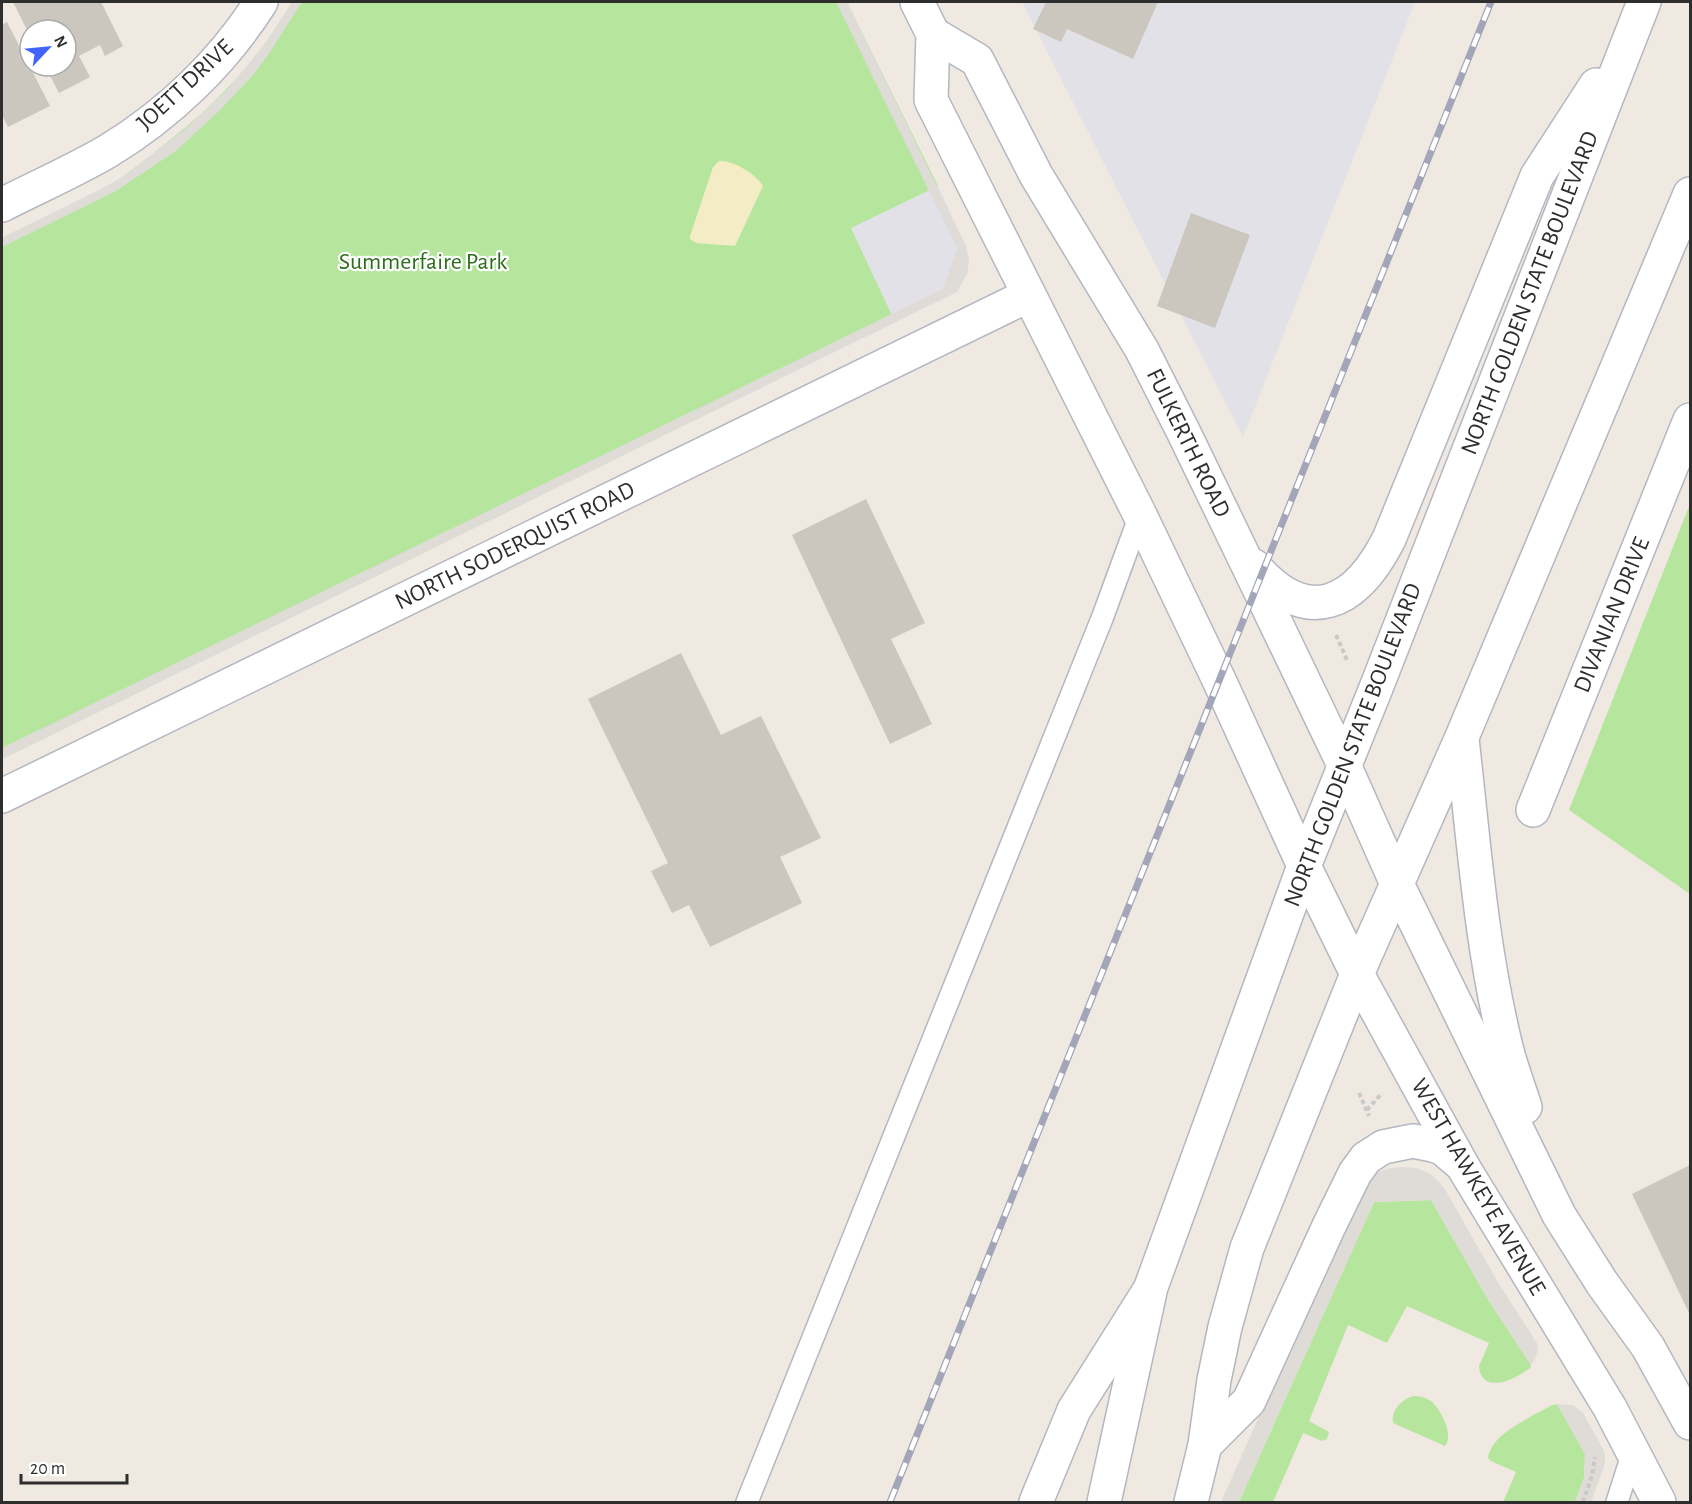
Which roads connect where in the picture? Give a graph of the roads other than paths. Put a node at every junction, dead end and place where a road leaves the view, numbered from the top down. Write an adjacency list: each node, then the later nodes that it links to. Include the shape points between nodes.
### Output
1 (261, 2): 6 (street, JOETT DRIVE, via 218,59 154,119 100,155)
2 (917, 2): 4 (street)
3 (1639, 13): 10 (street, via 1537,176 1376,563 1345,594 1317,604 1292,597 1270,583); 12 (street, NORTH GOLDEN STATE BOULEVARD)
4 (933, 34): 7 (street, via 932,100); 10 (street, FULKERTH ROAD, via 976,60 1036,175 1142,350)
5 (1690, 195): 11 (street)
6 (2, 205)
7 (1029, 295): 9 (street); 13 (street, NORTH SODERQUIST ROAD)
8 (1690, 420): 14 (street, DIVANIAN DRIVE)
9 (1140, 515): 15 (street); 24 (lane)
10 (1236, 541): 12 (street, FULKERTH ROAD)
11 (1462, 737): 16 (street); 19 (street, via 1491,975 1507,1052)
12 (1345, 767): 15 (street, NORTH GOLDEN STATE BOULEVARD); 16 (street, FULKERTH ROAD)
13 (2, 796)
14 (1533, 810)
15 (1305, 866): 17 (street, WEST HAWKEYE AVENUE); 20 (street, NORTH GOLDEN STATE BOULEVARD)
16 (1397, 884): 17 (street); 19 (street)
17 (1357, 974): 18 (street, WEST HAWKEYE AVENUE); 22 (street, via 1247,1248 1225,1327)
18 (1462, 1165): 22 (street, via 1442,1148 1413,1141 1383,1147 1366,1158 1329,1226 1249,1401); 23 (street, WEST HAWKEYE AVENUE)
19 (1559, 1215): 21 (street, via 1648,1347)
20 (1151, 1287): 25 (street, via 1074,1410); 26 (street, NORTH GOLDEN STATE BOULEVARD)
21 (1690, 1423)
22 (1205, 1445): 27 (street)
23 (1633, 1452): 28 (lane); 29 (street, WEST HAWKEYE AVENUE)
24 (747, 1503)
25 (1036, 1503)
26 (1104, 1503)
27 (1191, 1503)
28 (1617, 1503)
29 (1659, 1503)

